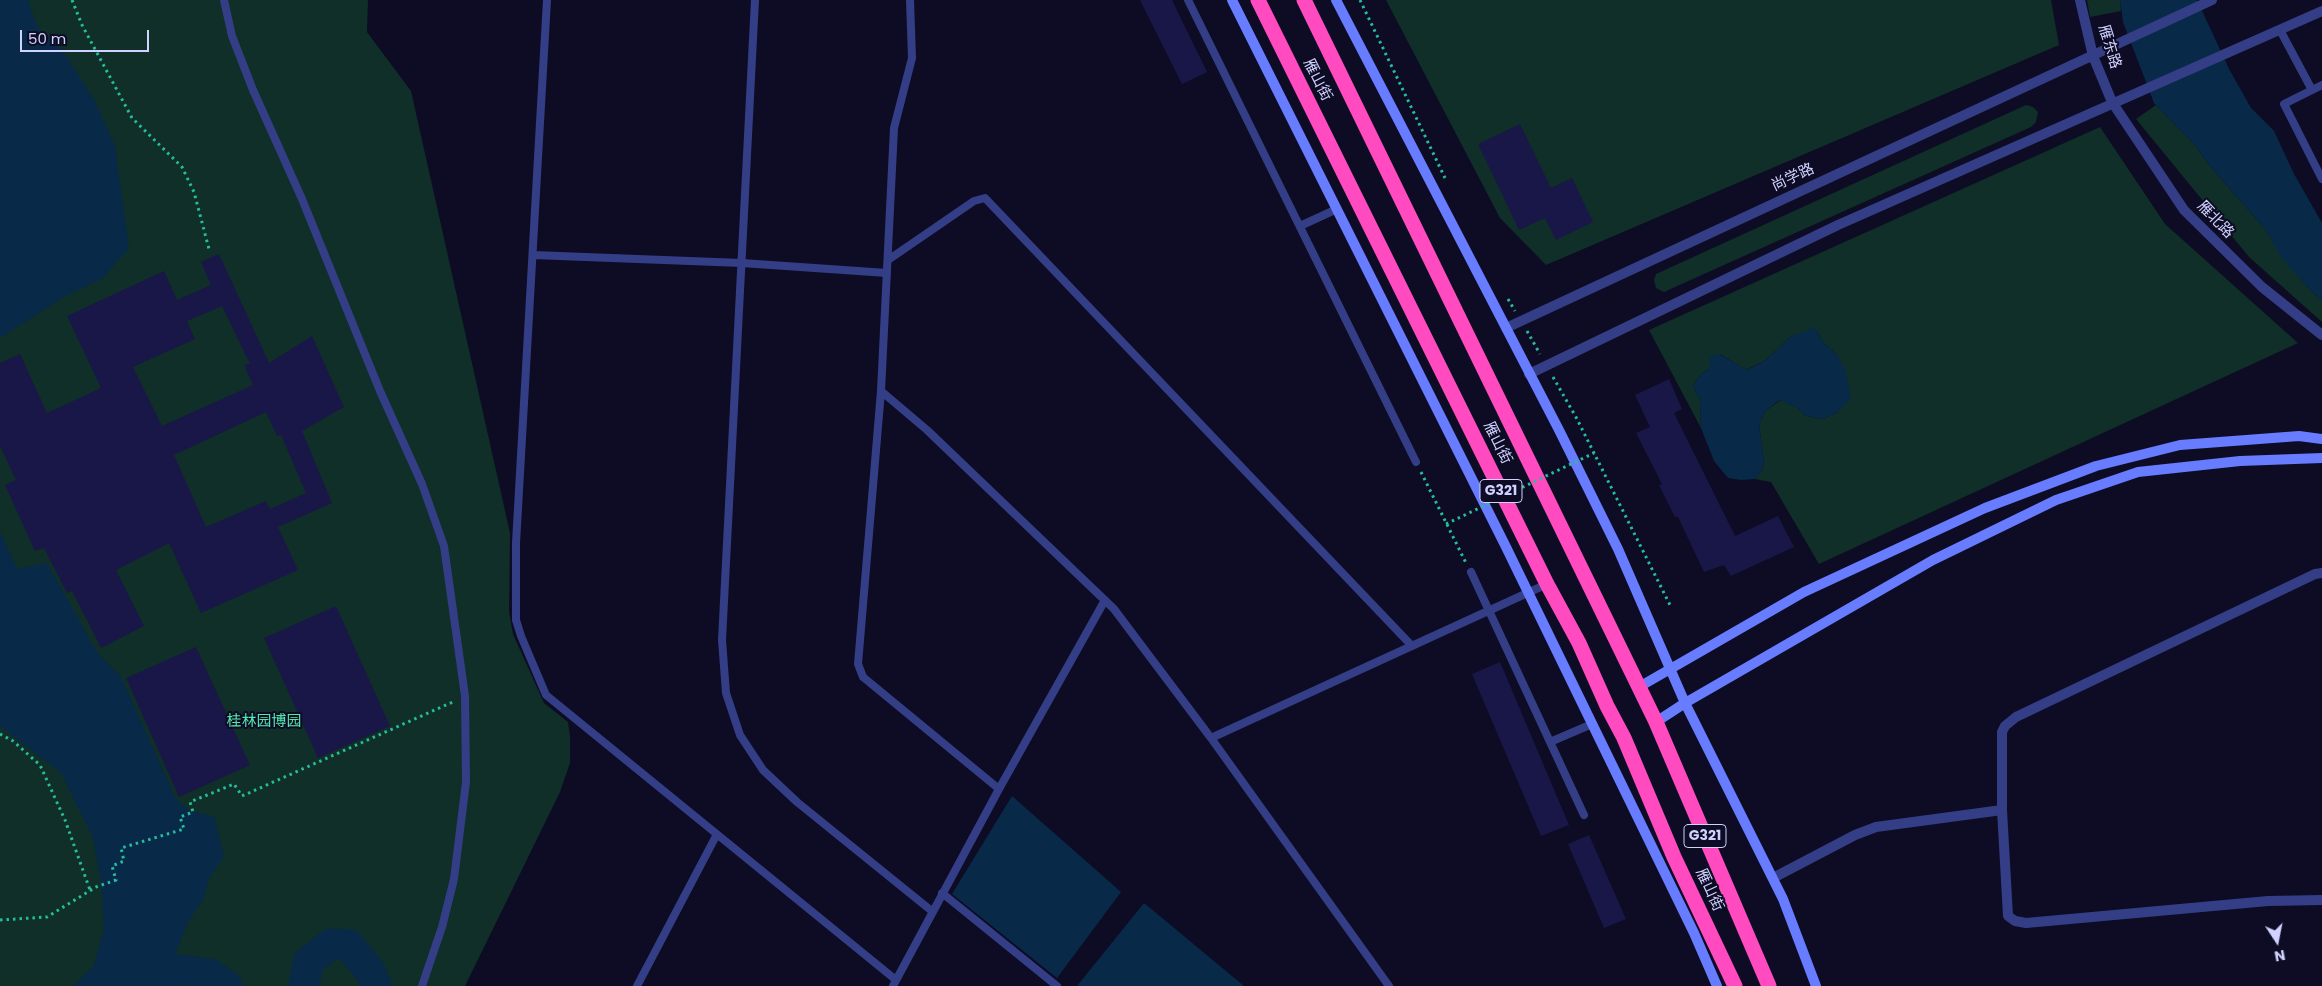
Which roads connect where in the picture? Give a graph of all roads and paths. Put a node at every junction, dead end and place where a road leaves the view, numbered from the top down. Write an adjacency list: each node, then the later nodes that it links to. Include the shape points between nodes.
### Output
1 (72, 0): 24 (path, via 132,118 182,167 194,192)
2 (224, 0): 51 (lane, via 232,36 253,90 302,199 438,527 450,574)
3 (547, 0): 25 (lane)
4 (755, 0): 27 (lane)
5 (910, 0): 26 (lane, via 912,58 894,128)
6 (1188, 0): 23 (lane)
7 (1232, 0): 22 (street)
8 (1258, 0): 43 (highway, 雁山街 / G321)
9 (1304, 0): 50 (highway, 雁山街 / G321)
10 (1336, 0): 31 (street)
11 (1360, 0): 20 (path)
12 (2080, 0): 16 (street, 雁东路)
13 (2212, 0): 16 (street, 尚学路)
14 (2322, 11): 15 (street)
15 (2280, 30): 18 (lane); 19 (street)
16 (2093, 56): 19 (street, 雁东路); 30 (street, 尚学路)
17 (2322, 85): 18 (lane)
18 (2312, 90): 21 (lane, via 2284,104)
19 (2112, 102): 32 (street, 雁北路, via 2184,210 2262,287); 33 (street, via 1838,225)
20 (1446, 179)
21 (2322, 179)
22 (1337, 209): 23 (lane); 44 (street)
23 (1300, 226): 39 (lane)
24 (209, 249)
25 (533, 255): 27 (lane); 61 (lane, via 516,543 516,620 546,695)
26 (888, 260): 28 (lane); 48 (lane, via 974,201 985,198)
27 (742, 263): 28 (lane); 66 (lane, via 722,640 726,693 740,735 763,770 797,802)
28 (887, 273): 35 (lane)
29 (1505, 294): 30 (path)
30 (1520, 320): 31 (street, 尚学路); 33 (path)
31 (1506, 328): 34 (street)
32 (2322, 335)
33 (1546, 365): 34 (street); 37 (path)
34 (1529, 374): 49 (street, via 1618,549)
35 (881, 391): 45 (lane, via 927,430); 58 (lane, via 858,664 863,676)
36 (2322, 439): 49 (street, via 2299,436 2180,445 2096,466 1985,508 1804,592)
37 (1594, 452): 40 (path, bridge); 46 (path)
38 (2322, 458): 52 (street, via 2240,461 2138,472 2056,500 1959,546)
39 (1416, 462): 40 (path)
40 (1446, 524): 41 (path)
41 (1471, 572): 47 (lane)
42 (2322, 573): 59 (street, via 2016,717 2002,732)
43 (1547, 584): 44 (lane); 74 (highway, 雁山街 / G321, via 1580,643)
44 (1528, 592): 47 (lane); 54 (street)
45 (1105, 600): 56 (lane); 58 (lane)
46 (1670, 605)
47 (1489, 610): 48 (lane); 57 (lane)
48 (1412, 646): 56 (lane)
49 (1670, 669): 50 (street); 52 (street)
50 (1639, 687): 53 (highway, 雁山街 / G321)
51 (465, 696): 63 (path, via 242,796 234,784 190,802 193,812 180,817 184,829 121,848 124,861 112,866 116,880); 69 (lane, via 466,782 454,879)
52 (1685, 703): 53 (street); 62 (street)
53 (1656, 722): 75 (highway, 雁山街 / G321)
54 (1592, 724): 57 (lane); 73 (street)
55 (0, 734): 63 (path, via 40,765 65,820)
56 (1211, 738): 72 (lane)
57 (1550, 742): 60 (lane)
58 (999, 789): 64 (lane)
59 (2002, 810): 62 (street, via 1870,828); 65 (street, via 2008,916 2015,921 2268,901)
60 (1584, 814)
61 (716, 836): 68 (lane); 70 (lane)
62 (1773, 878): 76 (street)
63 (90, 890): 67 (path, via 47,917)
64 (942, 893): 66 (lane); 71 (lane)
65 (2322, 900)
66 (933, 912): 68 (lane)
67 (0, 920)
68 (894, 983)
69 (422, 986)
70 (637, 986)
71 (1058, 986)
72 (1389, 986)
73 (1717, 986)
74 (1735, 986)
75 (1769, 986)
76 (1816, 986)

